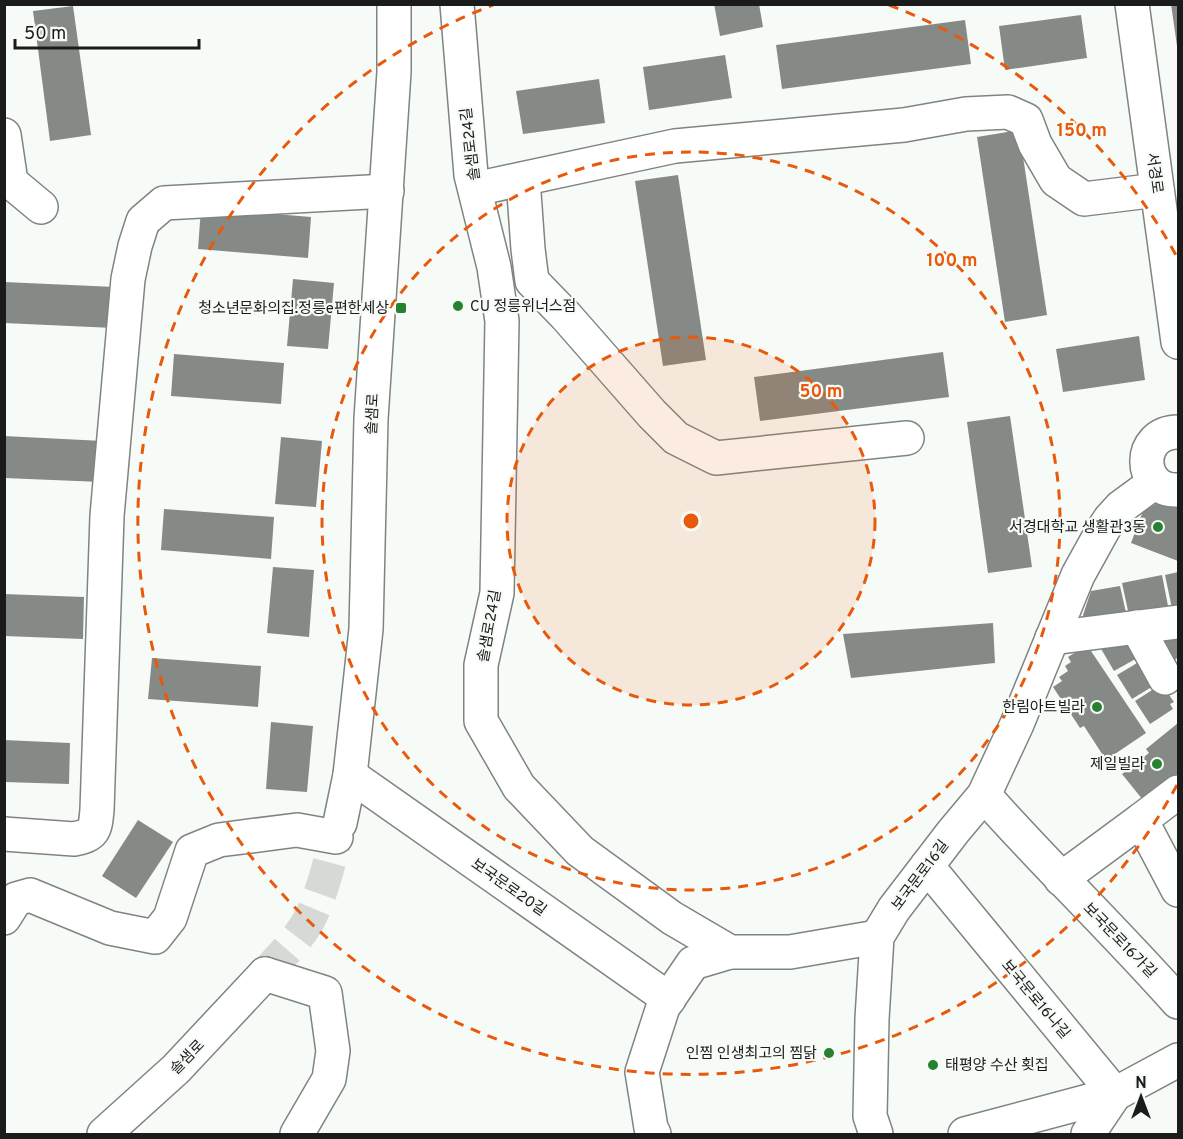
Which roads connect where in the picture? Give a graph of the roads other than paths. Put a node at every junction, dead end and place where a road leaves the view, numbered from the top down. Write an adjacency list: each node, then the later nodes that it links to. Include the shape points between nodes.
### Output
1 (394, 4): 8 (street, 솔샘로)
2 (457, 4): 6 (street, 솔샘로24길)
3 (1132, 4): 7 (street, 서경로)
4 (4, 135): 9 (street, via 10,182)
5 (523, 179): 6 (street); 7 (street, via 675,146 1008,112 1026,120 1056,180 1084,199); 12 (street, via 532,281 676,438 716,458)
6 (475, 189): 28 (street, 솔샘로24길, via 502,321 497,593 481,665 481,722 519,787 580,851 672,918)
7 (1157, 190): 10 (street, 서경로)
8 (387, 191): 18 (street, 솔샘로, via 371,419 366,629); 22 (street, via 164,203 143,221 128,279 107,516 95,830 74,839)
9 (41, 207)
10 (1179, 342)
11 (1179, 432): 13 (street, via 1158,437 1147,454 1149,474)
12 (907, 438)
13 (1167, 486): 16 (street, 보국문로16길, via 1121,507 1110,519 1078,575)
14 (1179, 622): 15 (street)
15 (1137, 627): 16 (street); 17 (street)
16 (1052, 638): 20 (street, 보국문로16길)
17 (1165, 678)
18 (350, 775): 26 (street, 솔샘로, via 338,830 297,830 219,840 192,851 170,918 155,937 110,928 30,895 16,899); 30 (street, 보국문로20길)
19 (1179, 792): 21 (street)
20 (984, 795): 23 (street, 보국문로16길); 24 (street, 보국문로16가길)
21 (1141, 820): 24 (street); 25 (street)
22 (4, 834)
23 (927, 866): 27 (street, 보국문로16길); 32 (street, 보국문로16나길)
24 (1061, 879): 29 (street, 보국문로16가길)
25 (1179, 890)
26 (4, 918)
27 (877, 937): 28 (street, via 790,952); 36 (street, 보국문로16길, via 870,1116)
28 (730, 952): 30 (street, via 693,963)
29 (1173, 987)
30 (669, 999): 35 (street, via 642,1072)
31 (1179, 1060): 32 (street)
32 (1115, 1094): 37 (street); 38 (street)
33 (104, 1134): 34 (street, 솔샘로, via 176,1069 265,974 326,993 333,1051 329,1079)
34 (297, 1134)
35 (654, 1134)
36 (876, 1134)
37 (965, 1134)
38 (1088, 1134)

